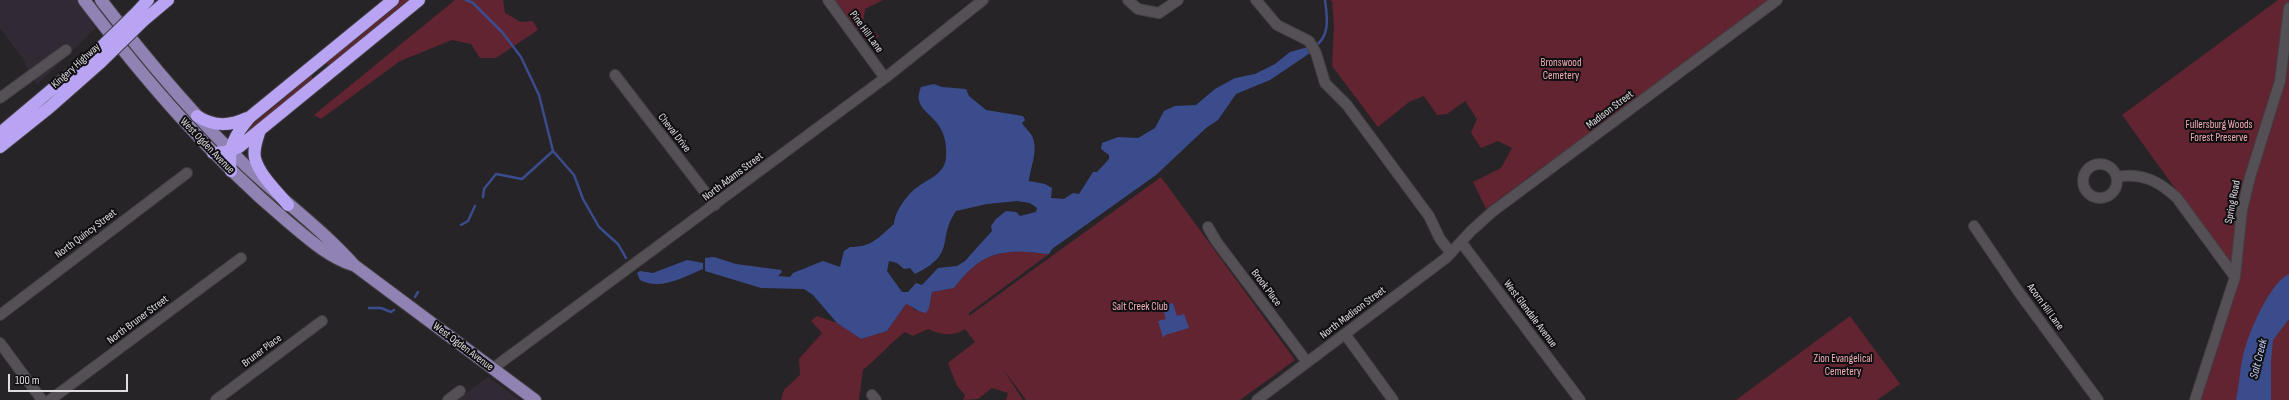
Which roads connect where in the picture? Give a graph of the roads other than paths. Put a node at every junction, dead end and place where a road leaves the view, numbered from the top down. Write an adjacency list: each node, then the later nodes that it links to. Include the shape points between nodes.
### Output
1 (84, 0): 28 (main road, West Ogden Avenue, via 125,55)
2 (102, 0): 22 (main road, West Ogden Avenue, via 141,52)
3 (144, 0): 16 (highway)
4 (148, 0): 16 (highway, Kingery Highway)
5 (164, 0): 16 (highway, Kingery Highway)
6 (168, 0): 16 (highway)
7 (393, 0): 23 (highway)
8 (419, 0): 24 (highway)
9 (828, 0): 20 (street, Pine Hill Lane)
10 (983, 0): 20 (street, North Adams Street)
11 (1128, 0): 12 (street, via 1138,9 1159,13)
12 (1178, 0)
13 (1256, 0): 37 (street, via 1277,25 1309,41 1316,53 1325,83 1346,105 1424,210)
14 (1777, 0): 36 (street, Madison Street, via 1492,212)
15 (2289, 8): 40 (street, Spring Road, via 2280,81 2242,210)
16 (140, 16): 18 (highway, Kingery Highway, bridge)
17 (66, 50): 21 (street)
18 (98, 58): 25 (highway, Kingery Highway); 26 (highway, Kingery Highway, via 50,107)
19 (615, 75): 33 (street, Cheval Drive)
20 (885, 78): 33 (street, North Adams Street)
21 (0, 98)
22 (197, 116): 23 (highway, via 206,122 234,124); 27 (main road, West Ogden Avenue)
23 (250, 116): 27 (highway, via 235,136)
24 (260, 130): 27 (highway, via 239,147); 32 (highway, via 255,146 255,158 262,172)
25 (0, 133)
26 (0, 147)
27 (230, 150): 28 (highway); 29 (highway); 32 (main road, West Ogden Avenue)
28 (213, 153): 29 (main road, West Ogden Avenue)
29 (231, 171): 39 (main road, West Ogden Avenue, via 302,233 341,262)
30 (187, 173): 41 (street, North Quincy Street)
31 (2117, 177): 40 (street, via 2142,176 2160,183 2169,190)
32 (288, 205): 39 (main road, West Ogden Avenue, via 340,249)
33 (715, 205): 46 (street, North Adams Street)
34 (1974, 226): 56 (street, Acorn Hill Lane)
35 (1208, 227): 45 (street, Brook Place)
36 (1461, 242): 37 (street, North Madison Street); 55 (street, West Glendale Avenue)
37 (1451, 253): 43 (street, North Madison Street)
38 (241, 258): 49 (street, North Bruner Street)
39 (354, 265): 46 (main road, West Ogden Avenue)
40 (2235, 277): 57 (street, Spring Road)
41 (0, 315)
42 (322, 321): 50 (street, Bruner Place)
43 (1345, 334): 45 (street, North Madison Street); 54 (street)
44 (0, 343): 48 (street)
45 (1307, 362): 53 (street, North Madison Street)
46 (492, 369): 52 (main road, West Ogden Avenue)
47 (460, 391): 51 (street)
48 (42, 400)
49 (50, 400)
50 (216, 400)
51 (448, 400)
52 (535, 400)
53 (1257, 400)
54 (1393, 400)
55 (1580, 400)
56 (2098, 400)
57 (2195, 400)

